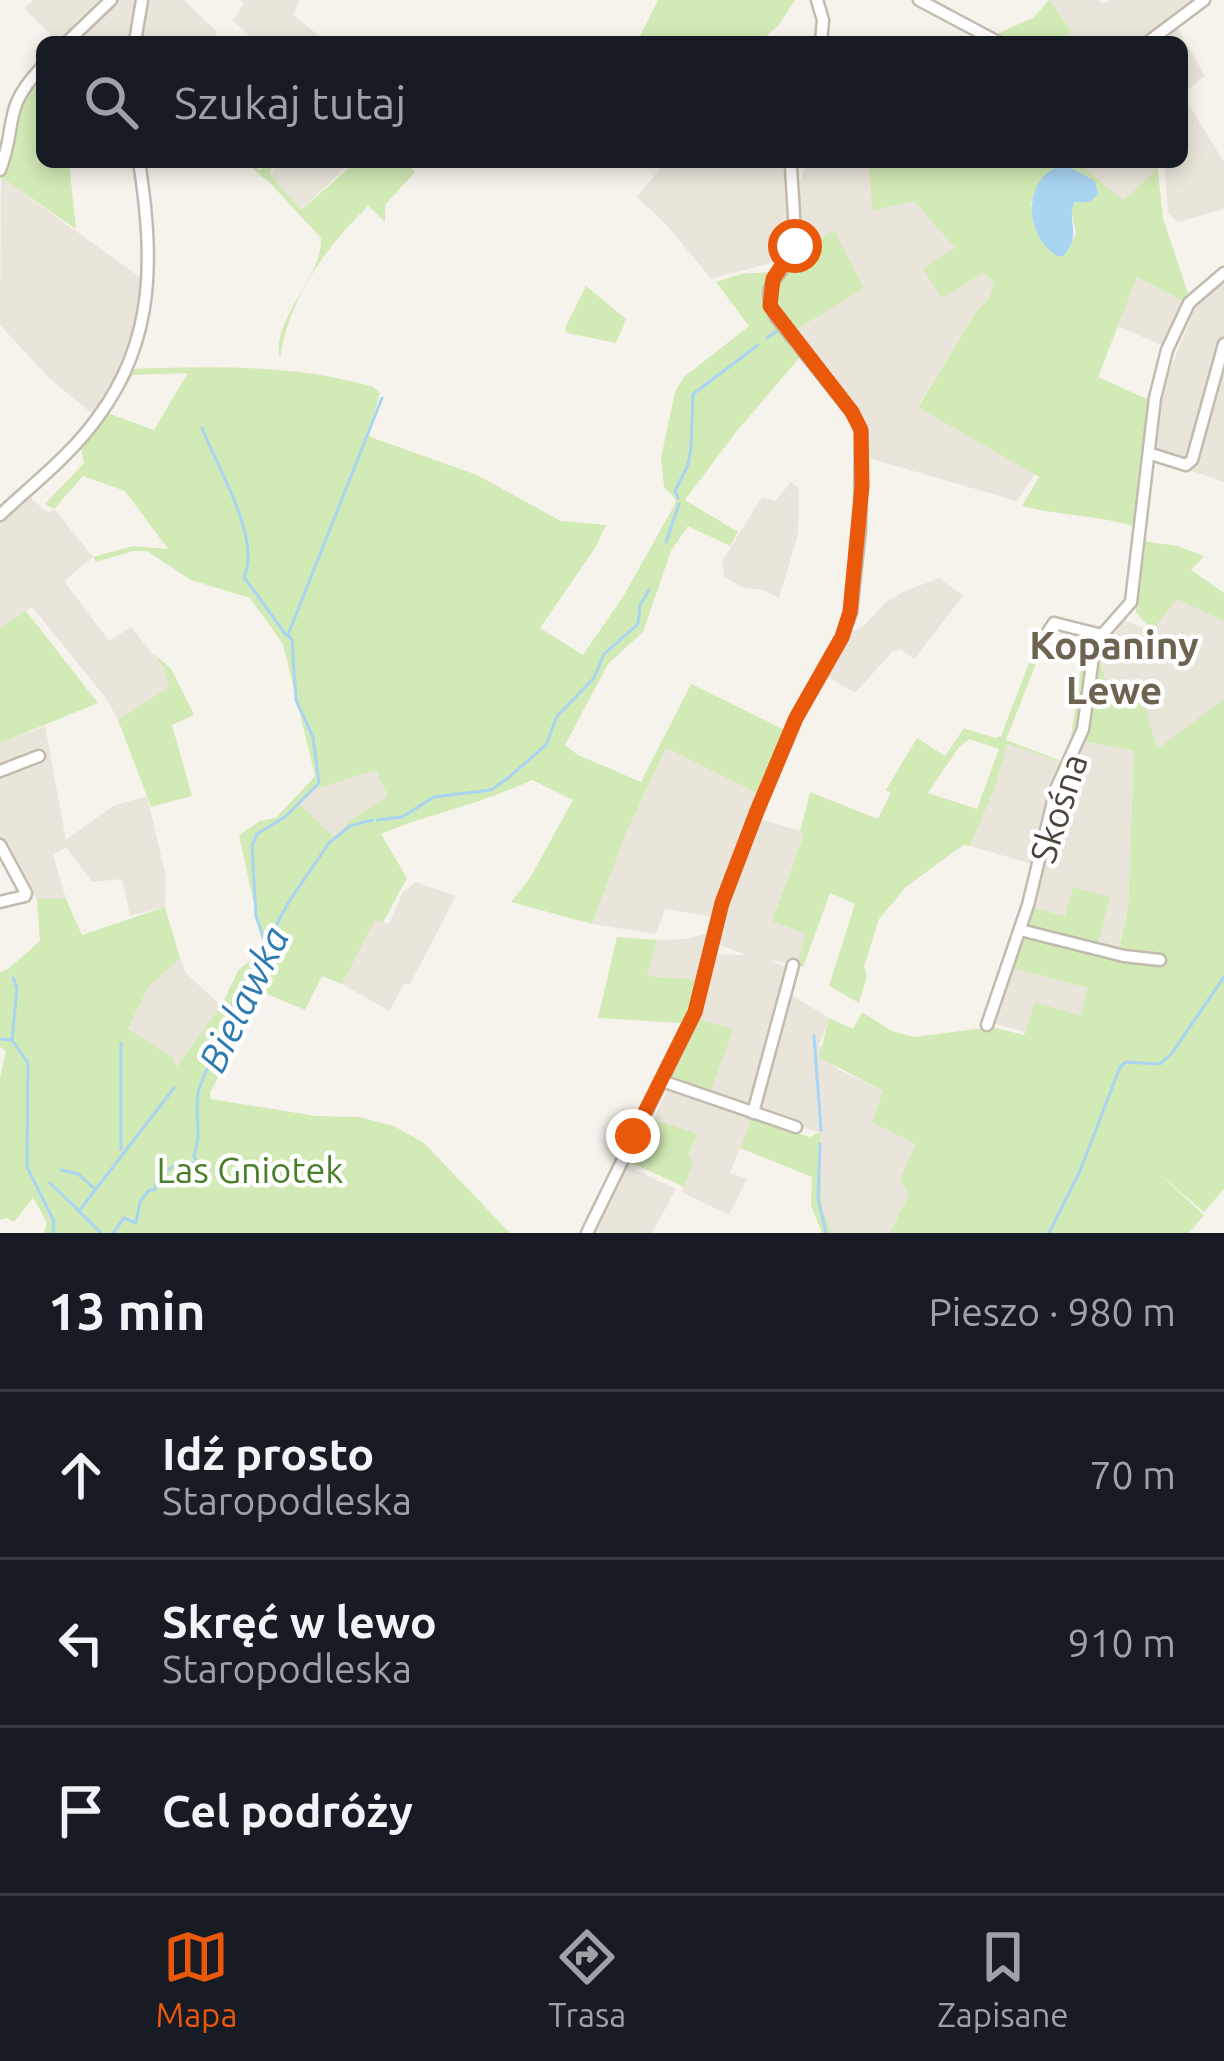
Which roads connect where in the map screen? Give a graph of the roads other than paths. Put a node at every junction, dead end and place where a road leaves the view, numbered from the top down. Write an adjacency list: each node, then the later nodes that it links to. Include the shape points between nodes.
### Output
1 (111, 0): 6 (street)
2 (142, 0): 7 (street)
3 (817, 0): 8 (street)
4 (919, 0): 9 (street)
5 (1204, 0): 10 (street)
6 (73, 36)
7 (136, 36)
8 (821, 36)
9 (987, 36)
10 (1156, 36)
11 (36, 74): 12 (street)
12 (5, 112): 15 (street)
13 (140, 168): 19 (street, via 151,266 131,364 96,421)
14 (791, 168): 30 (street, via 795,246 769,299 861,430 850,612 757,811 722,903 695,1012)
15 (0, 170)
16 (1223, 276): 18 (street, Skośna, via 1189,303 1177,325 1155,398)
17 (1224, 344): 18 (street, via 1192,460)
18 (1151, 454): 20 (street, Skośna, via 1131,602)
19 (0, 515)
20 (1102, 635): 21 (street, via 1054,623); 26 (street, Skośna, via 1083,729 1051,804)
21 (1040, 644)
22 (39, 756): 23 (street)
23 (0, 772)
24 (0, 845): 25 (street, via 26,892)
25 (0, 902)
26 (1020, 930): 27 (street); 29 (street, Skośna)
27 (1160, 960)
28 (793, 965): 31 (street)
29 (987, 1025)
30 (662, 1081): 31 (street); 33 (street)
31 (753, 1113): 32 (street)
32 (796, 1127)
33 (587, 1233)

